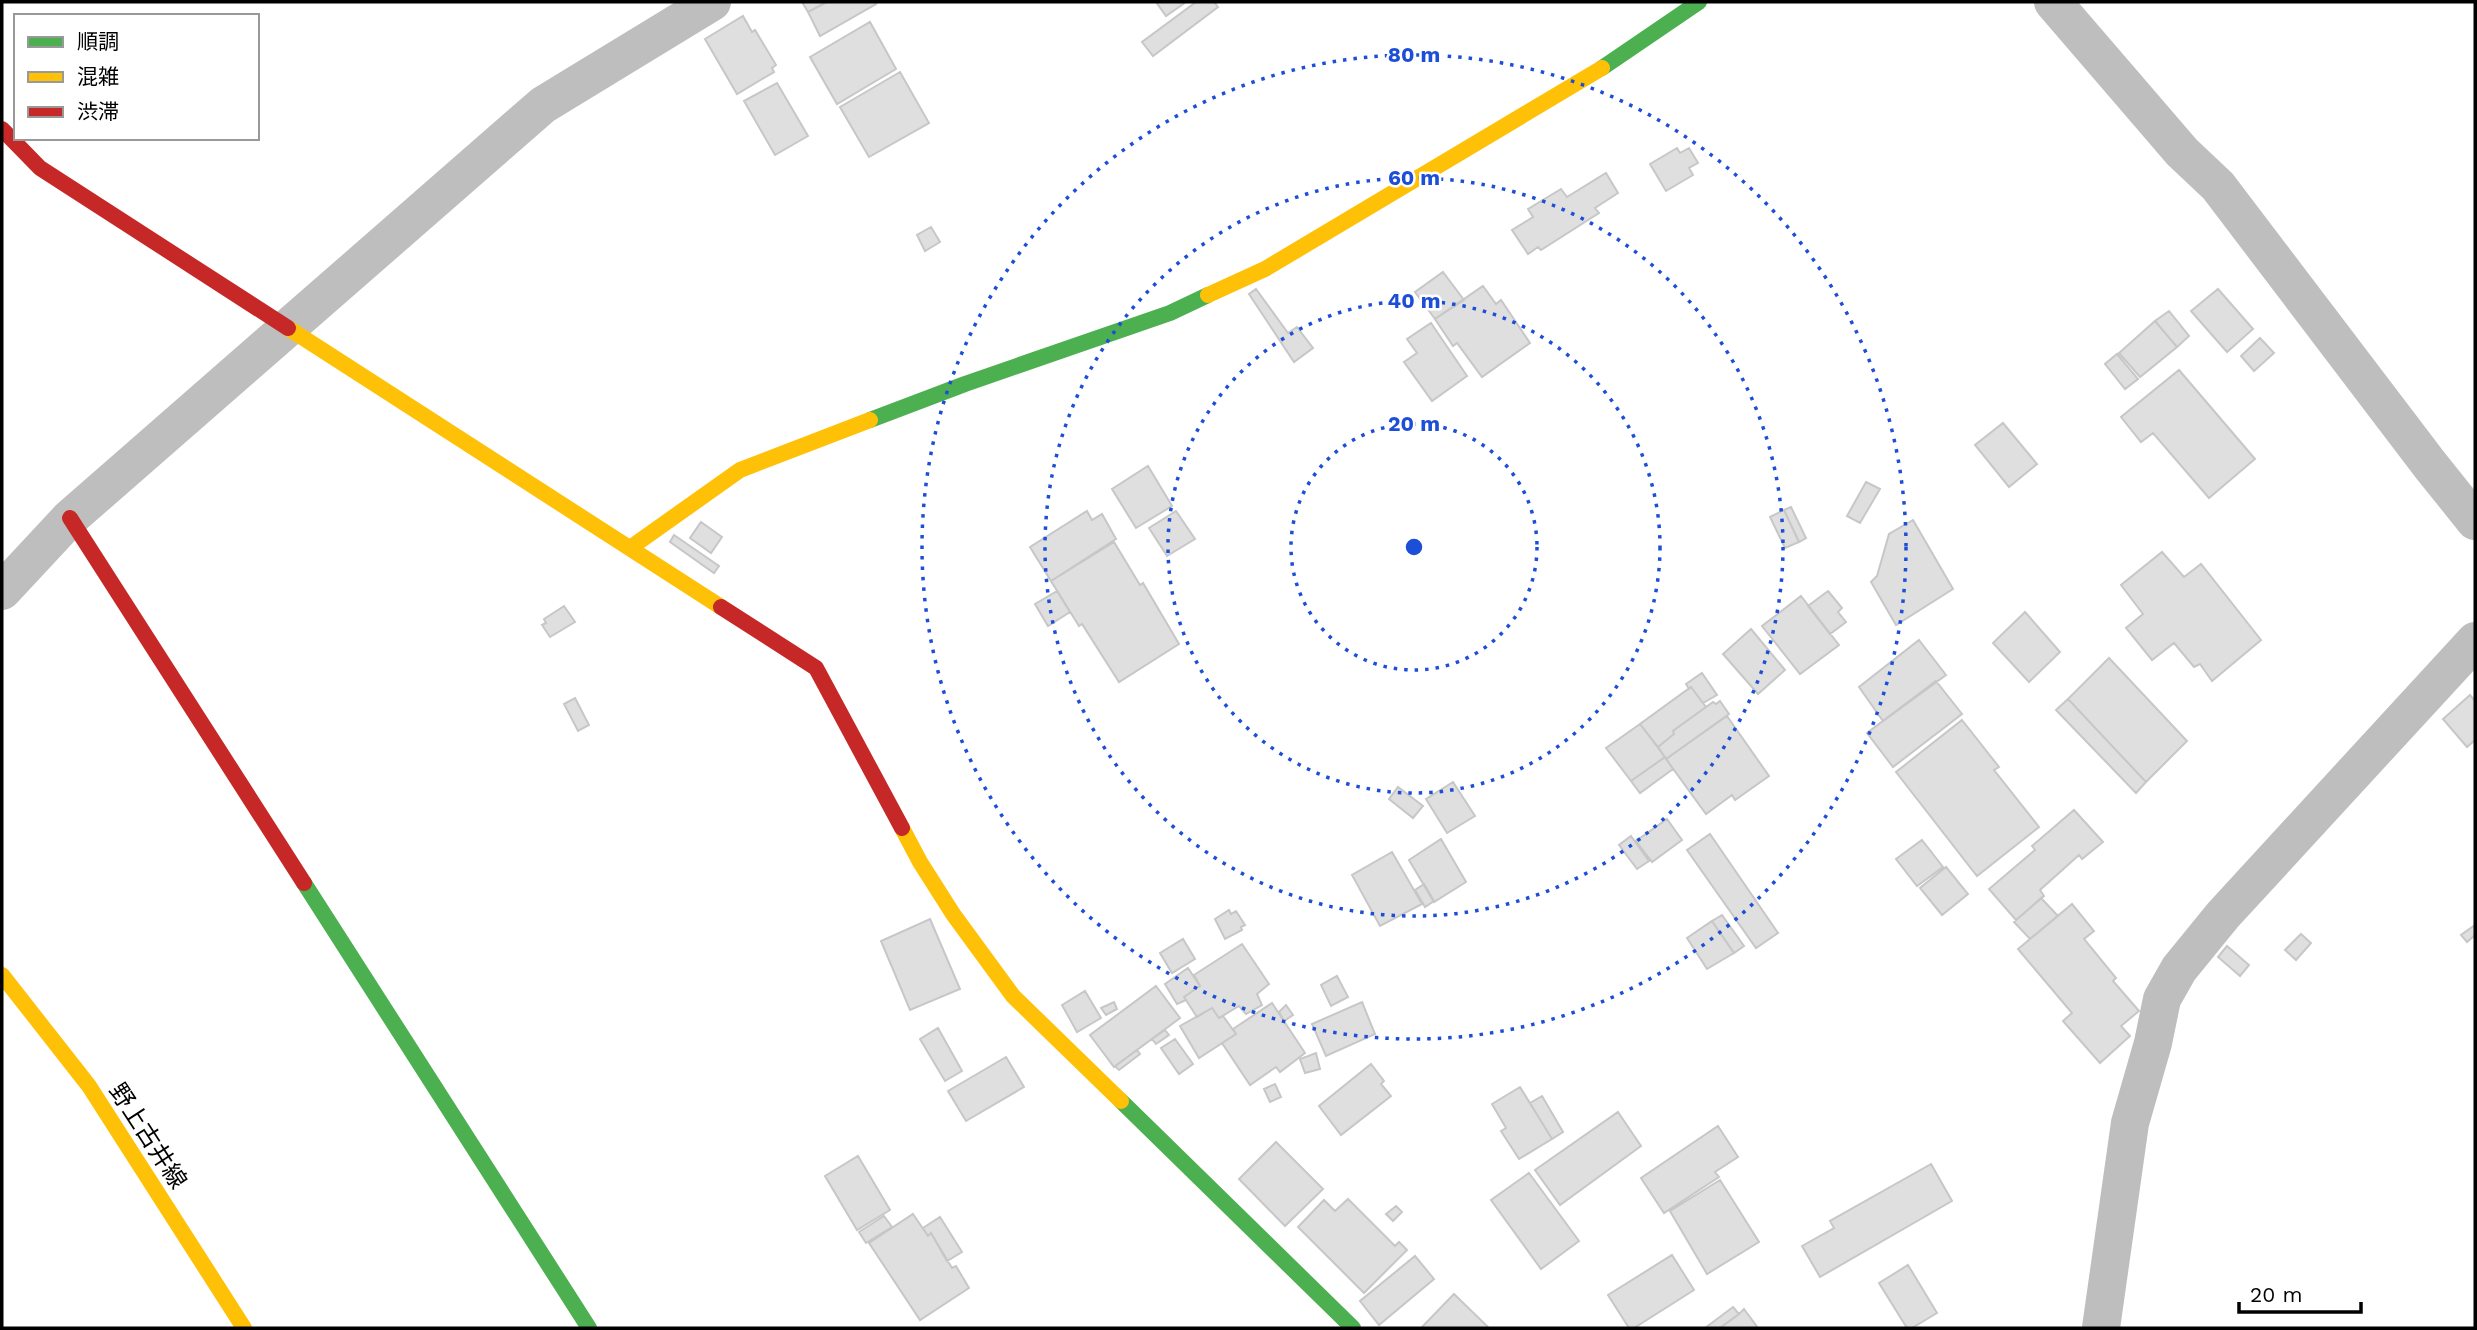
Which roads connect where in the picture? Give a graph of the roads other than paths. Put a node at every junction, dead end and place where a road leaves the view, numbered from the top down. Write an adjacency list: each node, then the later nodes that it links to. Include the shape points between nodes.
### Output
1 (712, 2): 5 (street, via 543,104)
2 (1699, 2): 8 (street, via 1592,75 1265,269 1170,313 965,384 740,470)
3 (2053, 2): 7 (street, via 2182,152 2218,186)
4 (2, 129): 5 (street, via 40,169)
5 (287, 329): 6 (street); 8 (street)
6 (70, 518): 9 (street); 13 (street)
7 (2475, 520)
8 (631, 548): 14 (street, via 816,668 920,862 1013,996)
9 (2, 591)
10 (2475, 641): 15 (street, via 2224,915 2179,969 2162,999 2130,1123)
11 (2, 975): 12 (street, 野上古井線, via 89,1086)
12 (244, 1328)
13 (589, 1328)
14 (1353, 1328)
15 (2101, 1328)

